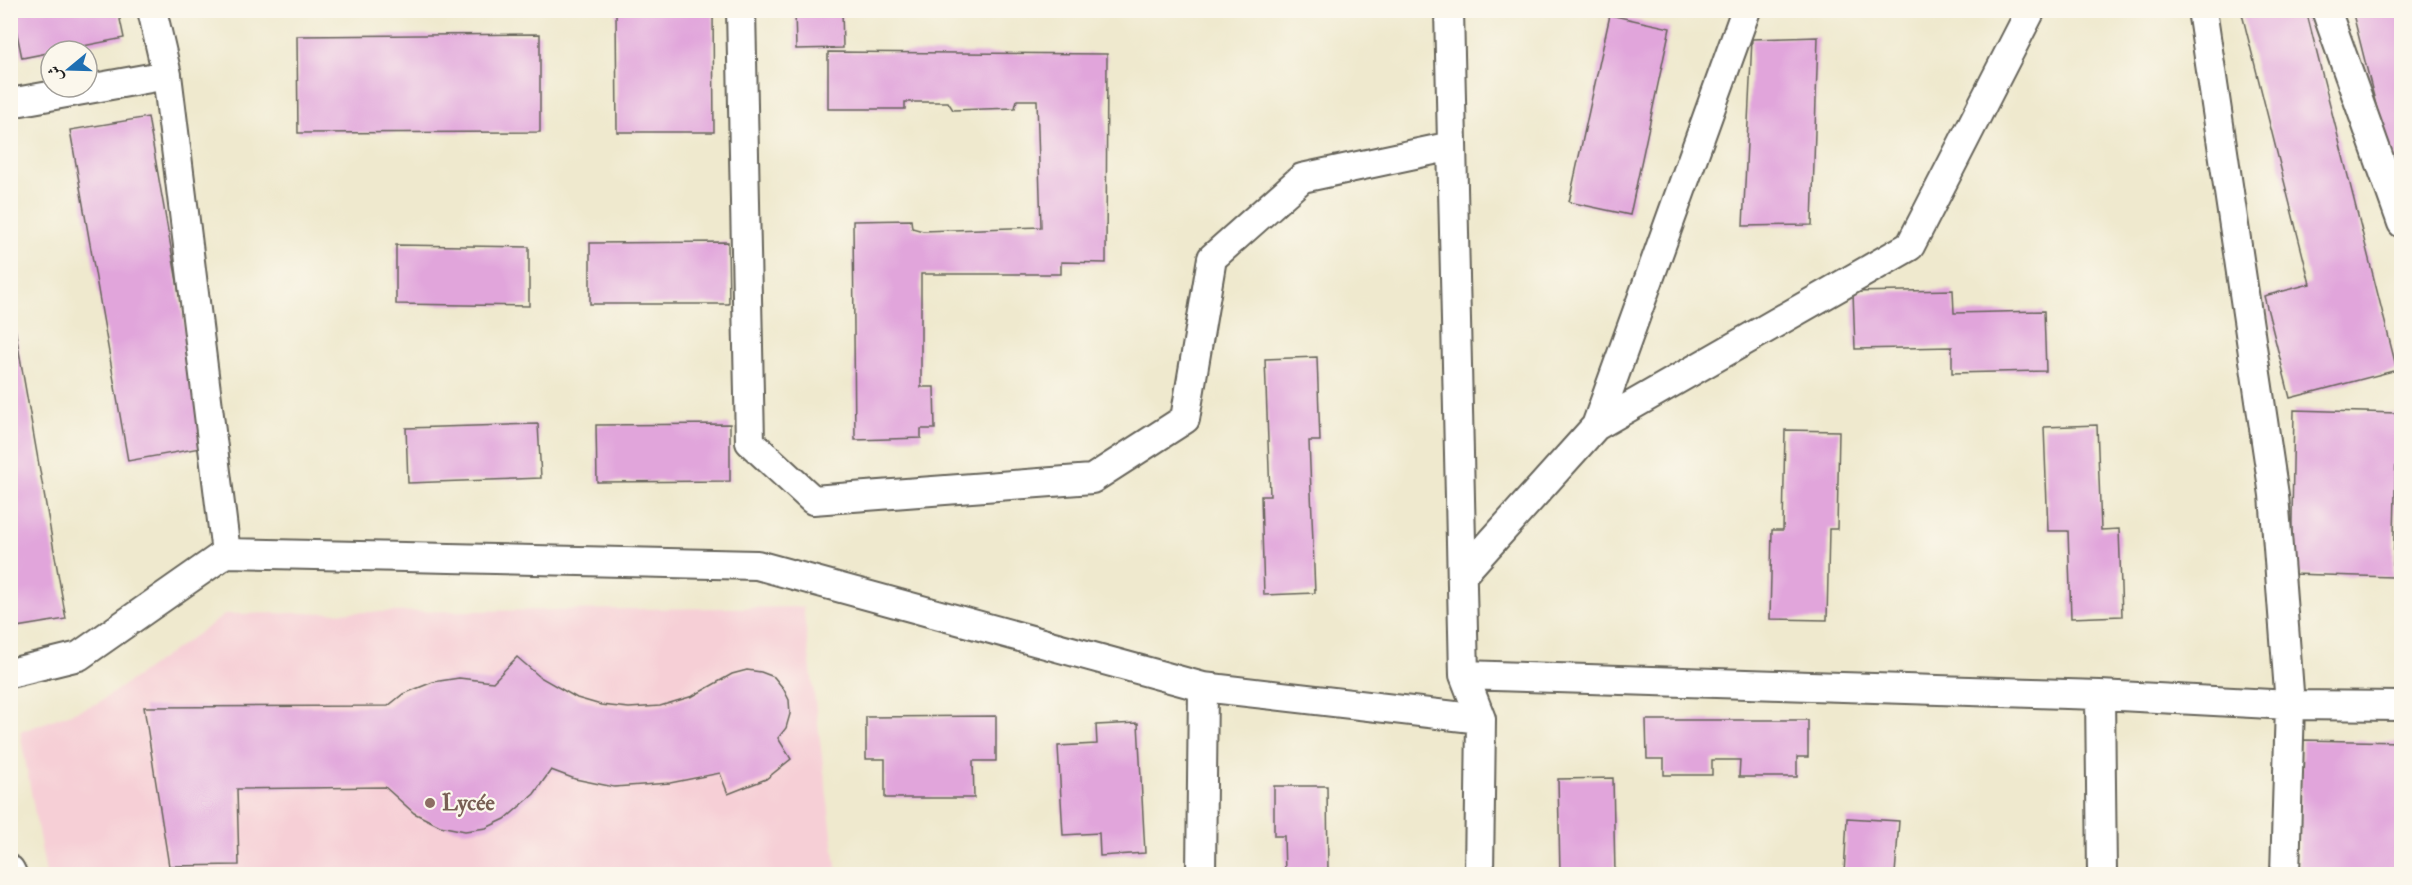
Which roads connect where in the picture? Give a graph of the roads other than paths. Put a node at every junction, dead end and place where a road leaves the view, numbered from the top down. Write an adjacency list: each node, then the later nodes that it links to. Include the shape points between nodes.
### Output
1 (152, 10): 8 (street)
2 (741, 10): 10 (street, via 750,442 813,500 1092,479 1185,419 1212,258 1302,178)
3 (1449, 10): 10 (street)
4 (1746, 10): 12 (street)
5 (2031, 10): 12 (street, via 1910,246)
6 (2202, 10): 19 (street, via 2274,495)
7 (2326, 10): 11 (street)
8 (167, 75): 9 (street); 13 (street)
9 (10, 103)
10 (1452, 146): 14 (street)
11 (2402, 223)
12 (1596, 426): 14 (street)
13 (226, 553): 15 (street, via 79,656); 17 (street, via 757,565)
14 (1462, 575): 16 (street)
15 (10, 673)
16 (1464, 675): 18 (street); 21 (street)
17 (1203, 687): 21 (street); 24 (street)
18 (2100, 695): 19 (street); 26 (street)
19 (2290, 705): 20 (street); 27 (street)
20 (2402, 706)
21 (1481, 719): 25 (street)
22 (10, 870): 23 (street)
23 (12, 874)
24 (1201, 874)
25 (1479, 874)
26 (2102, 874)
27 (2285, 874)

